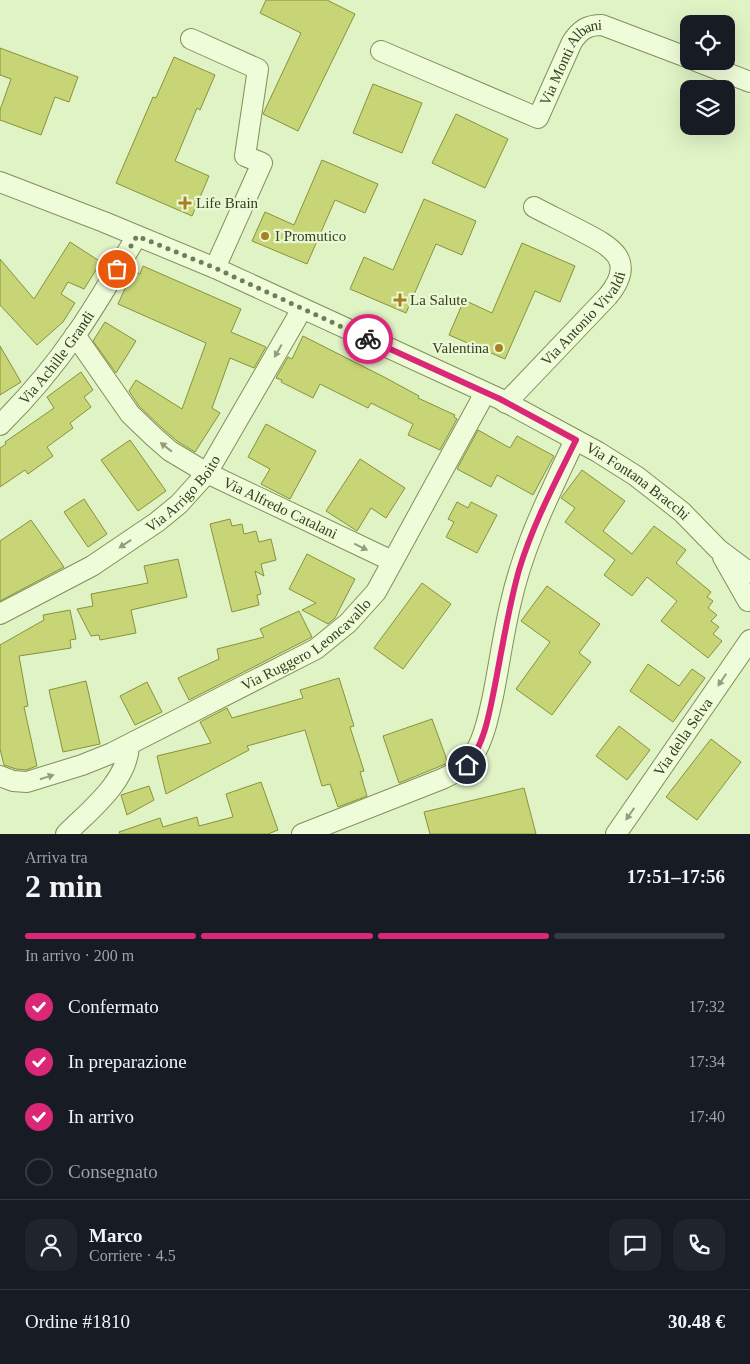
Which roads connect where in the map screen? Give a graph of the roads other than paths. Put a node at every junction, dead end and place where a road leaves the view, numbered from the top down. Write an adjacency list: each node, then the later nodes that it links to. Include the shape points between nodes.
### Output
1 (191, 39): 9 (street, via 258,69 245,156 262,163)
2 (381, 51): 3 (street, Via Monti Albani, via 538,118 572,42 587,26 602,25)
3 (680, 55)
4 (719, 70): 5 (street)
5 (750, 82)
6 (0, 182): 8 (street, Via Fontana Bracchi)
7 (534, 207): 13 (street, Via Antonio Vivaldi, via 611,248 620,261 620,277 608,296)
8 (137, 236): 9 (street, Via Fontana Bracchi); 11 (street, Via Achille Grandi)
9 (215, 268): 10 (street, Via Fontana Bracchi)
10 (302, 309): 12 (street, Via Fontana Bracchi); 16 (street, Via Arrigo Boito, one-way to 16)
11 (75, 336): 14 (street, Via Achille Grandi, via 40,382); 16 (street, Via Alfredo Catalani, one-way to 11, via 170,451 141,425 120,401)
12 (485, 393): 13 (street, Via Fontana Bracchi); 18 (street, Via Ruggero Leoncavallo)
13 (506, 403): 15 (street, Via Fontana Bracchi)
14 (0, 425)
15 (576, 440): 17 (street, Via Fontana Bracchi, via 652,488 689,518); 26 (street, via 542,509 524,555 489,714 470,762 442,779)
16 (207, 473): 18 (street, Via Alfredo Catalani, one-way to 18); 21 (street, Via Arrigo Boito, one-way to 21, via 168,514 129,542 92,566)
17 (718, 549): 19 (street, Via Fontana Bracchi); 20 (street, Via Fontana Bracchi)
18 (392, 562): 23 (street, Via Ruggero Leoncavallo, via 368,602 326,641 301,658)
19 (750, 573)
20 (749, 599)
21 (0, 614)
22 (750, 640): 27 (street, Via della Selva, one-way to 27)
23 (129, 746): 24 (street, one-way to 23, via 20,782 34,781); 25 (street, via 127,760 117,782)
24 (0, 776)
25 (66, 834)
26 (302, 834)
27 (616, 834)

